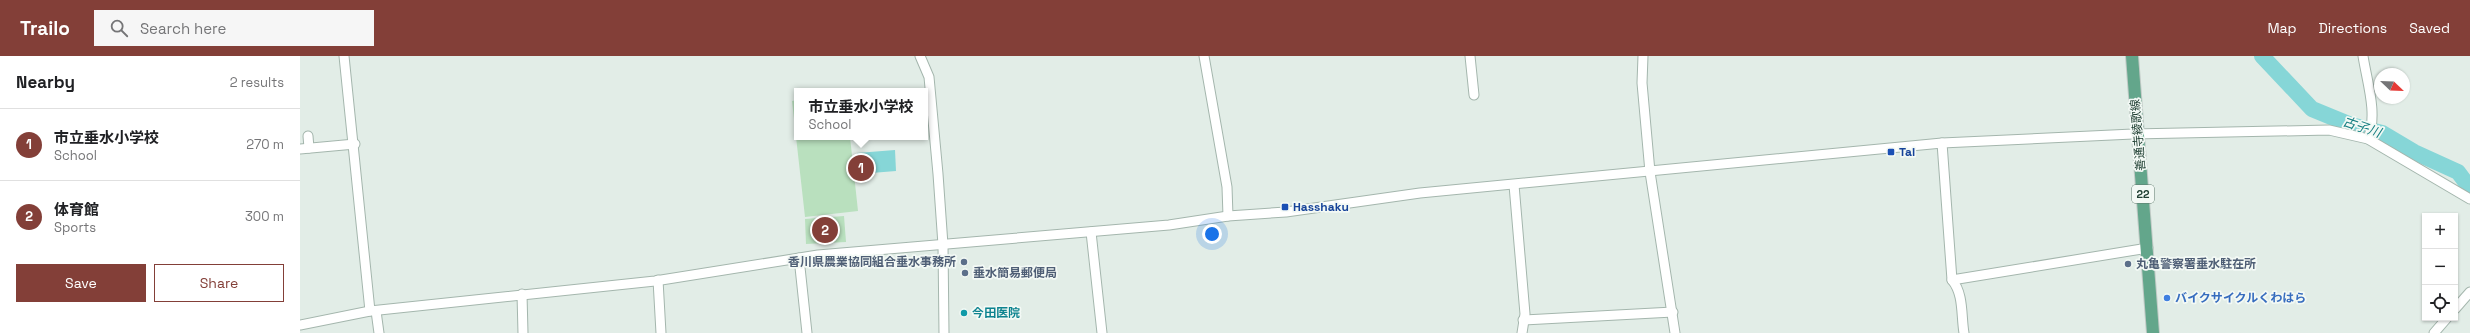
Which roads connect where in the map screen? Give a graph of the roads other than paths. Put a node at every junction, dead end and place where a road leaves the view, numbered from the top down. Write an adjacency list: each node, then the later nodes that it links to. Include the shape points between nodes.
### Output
1 (344, 56): 12 (street)
2 (920, 56): 20 (street, via 929,77)
3 (1204, 56): 18 (street, via 1226,181)
4 (1470, 56): 8 (street)
5 (1643, 56): 15 (street, via 1642,84)
6 (2132, 56): 9 (main road, 善通寺綾歌線 / 22)
7 (2363, 56): 11 (street, via 2370,93 2372,128)
8 (1474, 95)
9 (2138, 135): 11 (street, via 2329,130); 13 (street); 21 (main road, 善通寺綾歌線 / 22)
10 (308, 136): 14 (street)
11 (2368, 139): 17 (street)
12 (355, 144): 14 (street); 28 (street)
13 (1942, 144): 15 (street); 24 (street)
14 (304, 148)
15 (1650, 172): 16 (street); 29 (street)
16 (1514, 185): 18 (street, via 1412,194 1286,212); 30 (street)
17 (2470, 199)
18 (1228, 216): 19 (street)
19 (1091, 232): 20 (street); 38 (street)
20 (943, 245): 22 (street); 37 (street)
21 (2148, 248): 24 (street); 42 (main road, 善通寺綾歌線 / 22)
22 (799, 258): 23 (street); 36 (street)
23 (658, 280): 26 (street); 35 (street)
24 (1952, 280): 41 (street, via 1957,285 1961,300)
25 (2470, 292): 27 (street)
26 (522, 294): 28 (street); 34 (street)
27 (2458, 305)
28 (373, 311): 32 (street); 33 (street)
29 (1673, 312): 30 (street); 40 (street)
30 (1524, 320): 39 (street)
31 (2444, 321): 43 (street)
32 (300, 325)
33 (379, 333)
34 (523, 333)
35 (661, 333)
36 (807, 333)
37 (944, 333)
38 (1102, 333)
39 (1522, 333)
40 (1675, 333)
41 (1964, 333)
42 (2153, 333)
43 (2434, 333)

